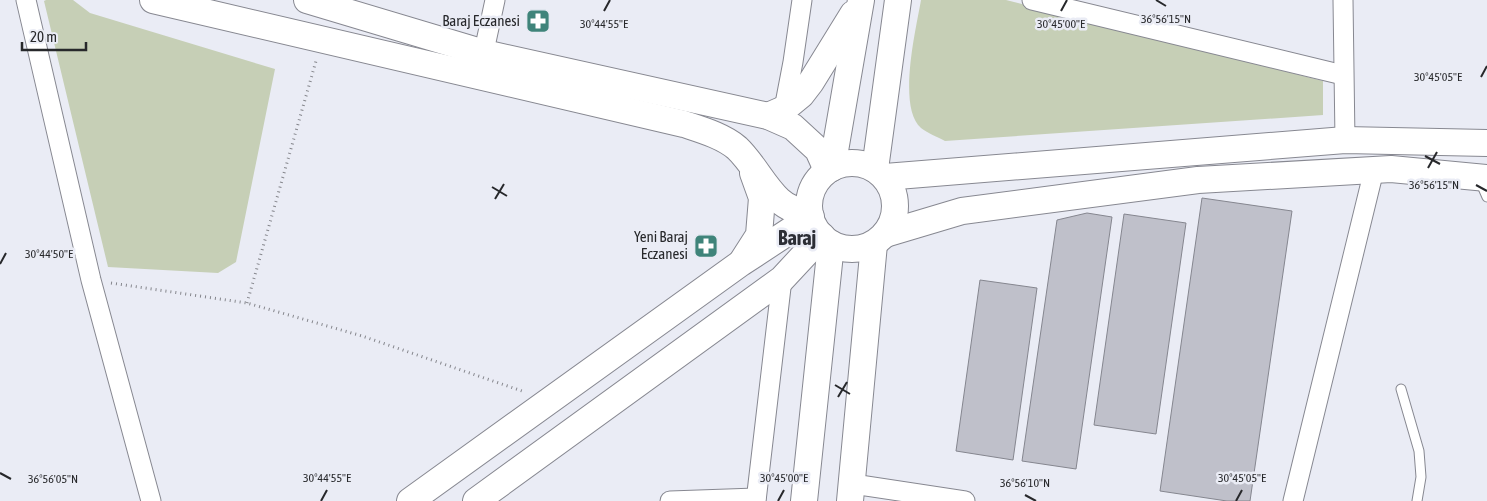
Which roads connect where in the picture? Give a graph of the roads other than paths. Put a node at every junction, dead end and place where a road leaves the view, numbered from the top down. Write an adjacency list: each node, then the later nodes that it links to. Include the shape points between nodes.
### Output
1 (26, 0): 27 (street, via 91,280)
2 (153, 0): 10 (street, via 323,40)
3 (307, 0): 10 (street)
4 (495, 0): 10 (street)
5 (802, 0): 12 (street, via 793,62)
6 (898, 0): 18 (street)
7 (1032, 0): 11 (street)
8 (1343, 0): 11 (street)
9 (861, 1): 12 (street, via 811,82 801,95); 16 (street)
10 (481, 65): 12 (street); 15 (street, via 711,133 736,147)
11 (1343, 75): 13 (street)
12 (776, 112): 16 (street, via 818,150)
13 (1345, 140): 14 (street); 18 (street)
14 (1487, 140)
15 (748, 160): 20 (street, via 779,200); 22 (street, via 762,198 759,236)
16 (829, 169): 18 (street, via 851,163 864,164); 20 (street, via 818,179 809,202)
17 (1374, 170): 19 (street, via 1391,169); 21 (street, via 1198,180 962,211); 33 (street)
18 (880, 173): 21 (street, via 892,188 895,206 892,224)
19 (1484, 184)
20 (818, 228): 21 (street, via 845,248 860,248); 22 (street); 23 (street); 31 (street)
21 (879, 239): 25 (street)
22 (741, 263): 28 (street)
23 (782, 279): 26 (street); 29 (street)
24 (1401, 389): 34 (lane, via 1419,451 1421,477)
25 (851, 492): 32 (street)
26 (756, 499): 30 (street)
27 (151, 501)
28 (410, 501)
29 (476, 501)
30 (670, 501)
31 (804, 501)
32 (965, 501)
33 (1294, 501)
34 (1417, 501)

